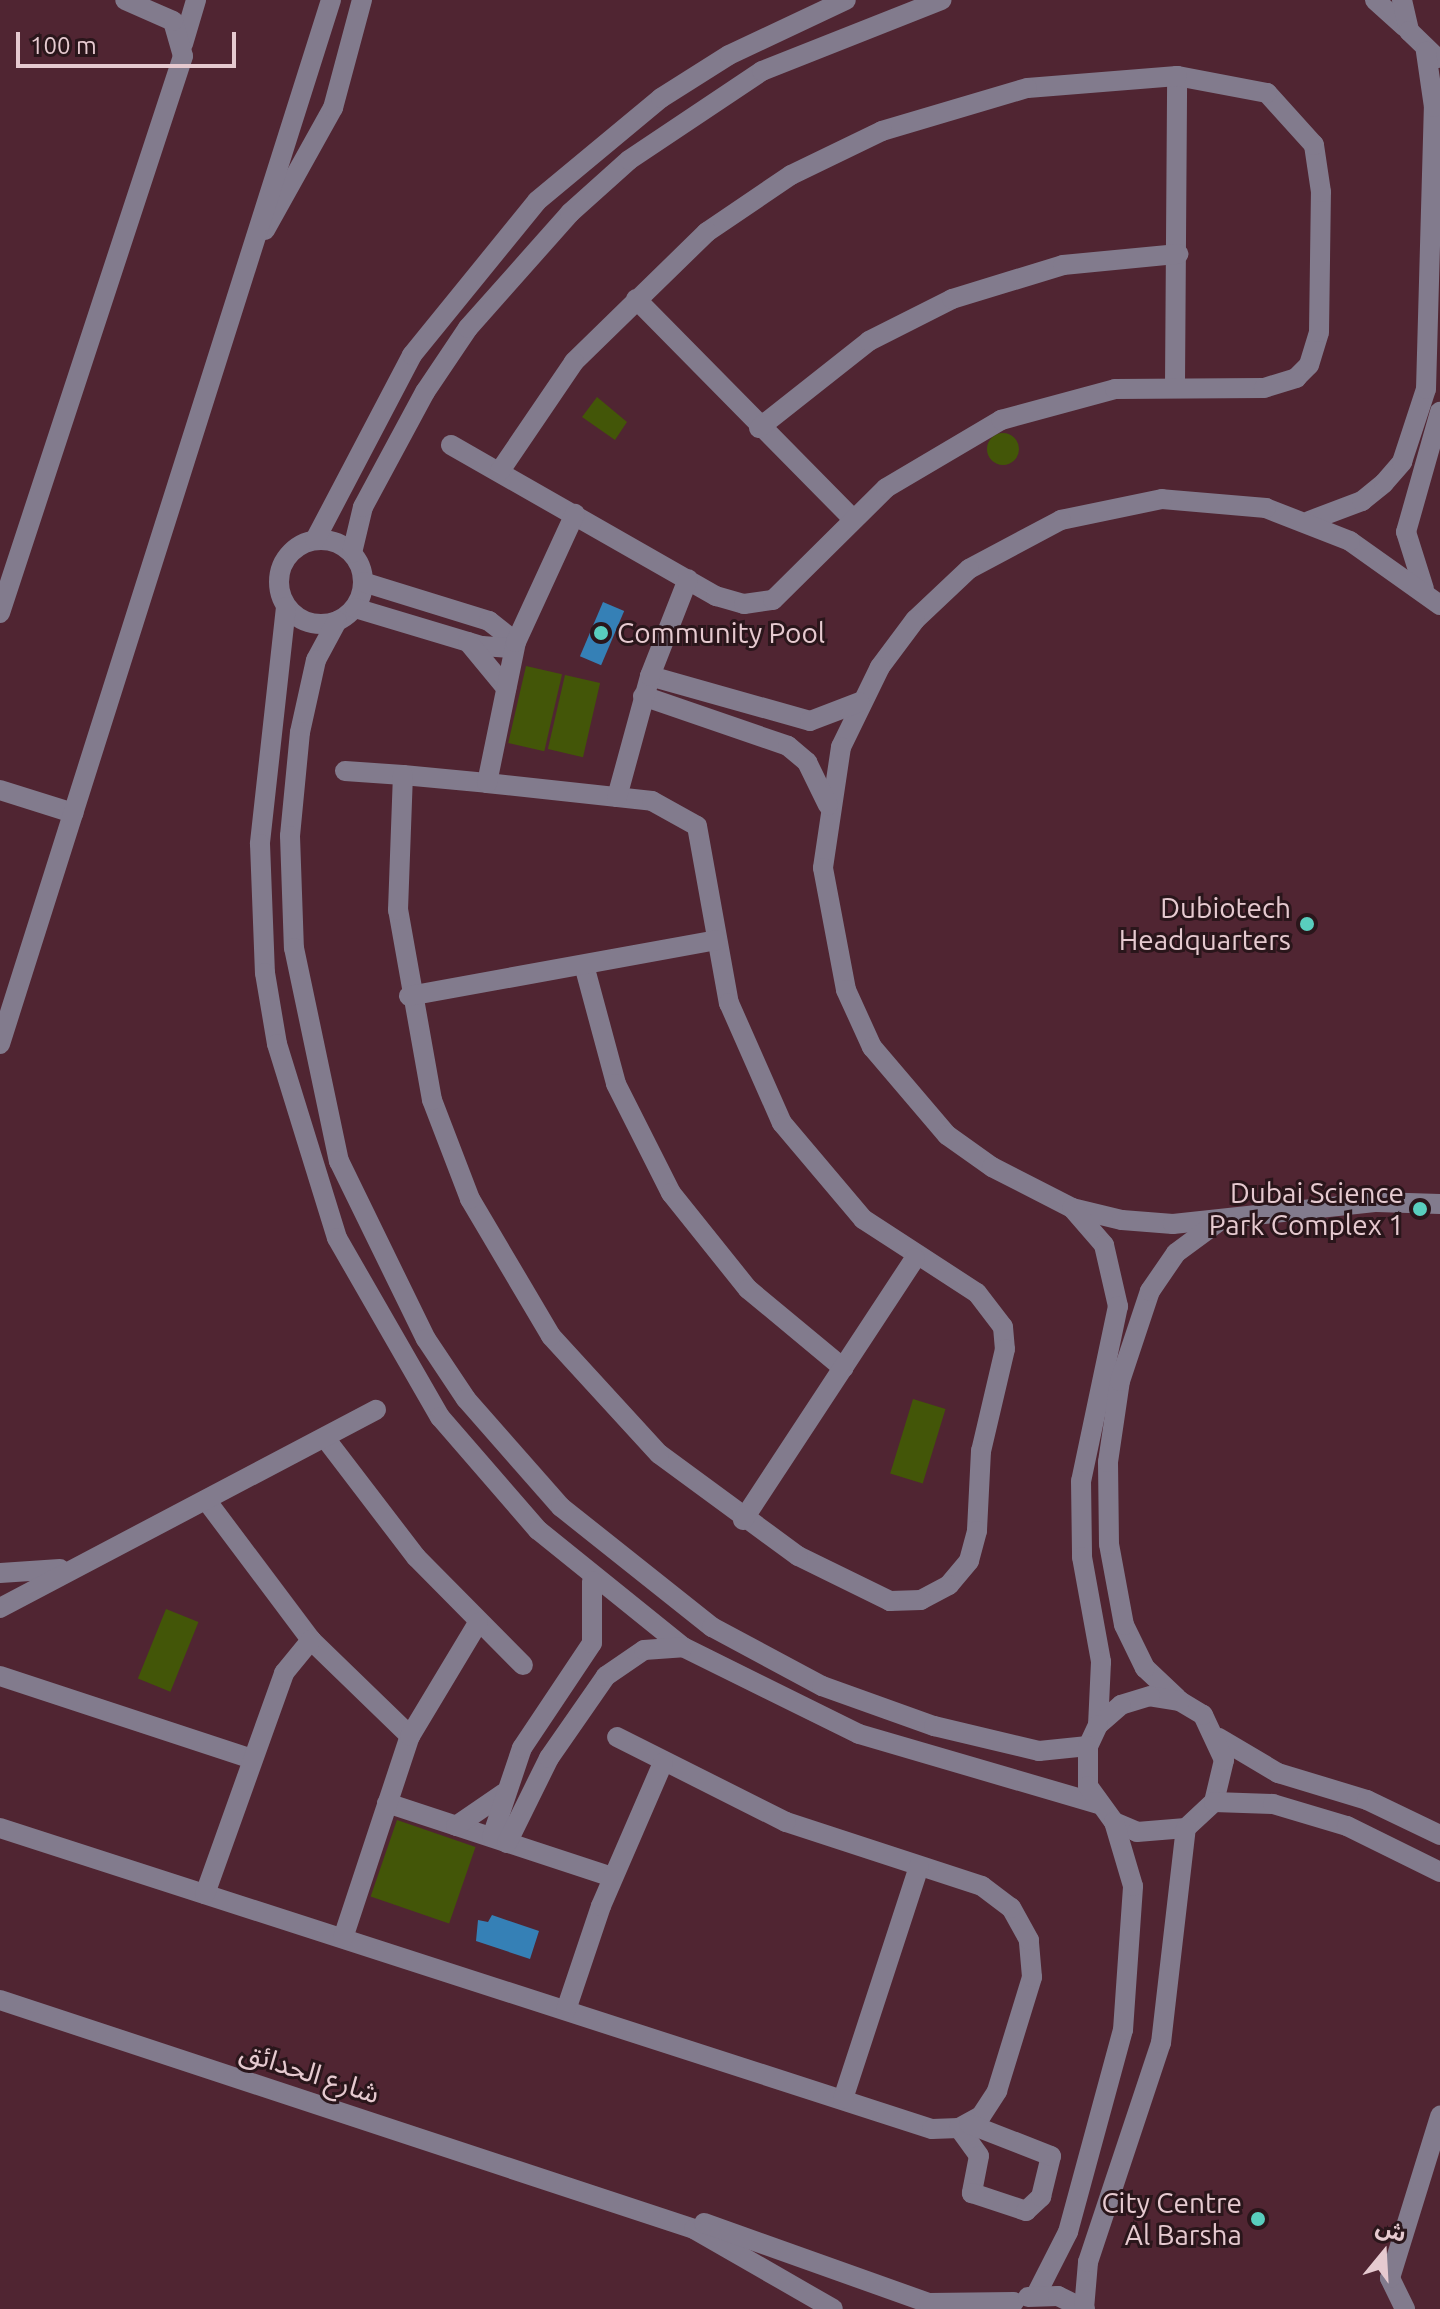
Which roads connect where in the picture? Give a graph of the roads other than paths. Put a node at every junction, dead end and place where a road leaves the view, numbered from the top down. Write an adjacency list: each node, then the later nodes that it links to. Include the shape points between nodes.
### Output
1 (125, 0): 10 (street, via 164,13)
2 (196, 0): 10 (street)
3 (331, 0): 13 (street)
4 (362, 0): 13 (street, via 333,108 285,203)
5 (846, 0): 24 (street, via 729,55 661,98 537,201 412,355)
6 (941, 0): 25 (street, via 762,71 629,160 570,213 468,328 425,392 363,507)
7 (1375, 0): 9 (street)
8 (1402, 0): 9 (street)
9 (1409, 31): 11 (street)
10 (183, 44): 33 (street)
11 (1433, 56): 23 (street, via 1426,389 1402,462 1384,483 1349,507)
12 (1177, 76): 14 (street); 15 (street, via 1027,88 882,131 791,175 731,216); 16 (street, via 1245,83 1286,107 1314,145 1321,192 1319,332 1309,365 1272,387)
13 (258, 240): 54 (street)
14 (1178, 254): 16 (street); 18 (street, via 1063,265 952,299 856,350)
15 (636, 299): 18 (street); 20 (street, via 574,362)
16 (1175, 384): 22 (street, via 1057,401 1001,420 922,462)
17 (1440, 412): 28 (street, via 1409,499 1406,532)
18 (759, 428): 22 (street)
19 (451, 445): 20 (street)
20 (500, 471): 21 (street)
21 (575, 514): 26 (street); 29 (street)
22 (852, 518): 26 (street, via 773,600 729,602)
23 (1309, 521): 28 (street); 44 (street, via 1215,500 1162,499 1061,520 969,569 930,604)
24 (315, 540): 25 (street); 30 (street, via 282,565)
25 (352, 553): 27 (street)
26 (688, 579): 38 (street)
27 (363, 582): 31 (street); 32 (street)
28 (1433, 599)
29 (531, 605): 34 (street); 39 (street)
30 (286, 607): 35 (street, via 304,621); 70 (street, via 263,786 260,902 277,1044 313,1176 364,1293 440,1417 486,1475)
31 (446, 607): 34 (street); 36 (street)
32 (355, 608): 35 (street); 36 (street)
33 (0, 613)
34 (473, 615): 39 (street)
35 (337, 621): 82 (street, via 316,660 293,784 290,892 301,1003 349,1186 442,1363 561,1507 712,1627 822,1686 934,1726 1039,1751)
36 (437, 633): 37 (street)
37 (468, 642): 39 (street); 42 (street)
38 (661, 644): 40 (street); 41 (street)
39 (515, 645): 42 (street)
40 (646, 686): 41 (street); 45 (street); 47 (street)
41 (691, 687): 43 (street)
42 (506, 688): 50 (street)
43 (722, 696): 44 (street, via 810,721); 46 (street)
44 (860, 702): 53 (street)
45 (681, 709): 46 (street); 47 (street)
46 (713, 721): 53 (street, via 798,753)
47 (634, 729): 52 (street)
48 (345, 771): 49 (street)
49 (403, 775): 50 (street); 57 (street, via 397,867)
50 (487, 783): 52 (street)
51 (0, 790): 54 (street)
52 (617, 797): 55 (street, via 669,805 697,826)
53 (828, 805): 60 (street, via 823,868 829,930 872,1047 947,1135)
54 (73, 813): 58 (street)
55 (717, 940): 56 (street); 62 (street, via 746,1052 782,1123 829,1185)
56 (584, 965): 57 (street); 63 (street, via 616,1084 671,1193 748,1289)
57 (409, 996): 67 (street, via 449,1150 520,1289 620,1417)
58 (0, 1044)
59 (1440, 1204): 61 (street, via 1377,1202)
60 (1072, 1208): 61 (street, via 1135,1221); 78 (street, via 1104,1245 1118,1296 1081,1481 1082,1557 1101,1662)
61 (1224, 1219): 77 (street, via 1176,1253 1150,1291 1120,1381 1108,1462 1109,1544 1124,1625 1145,1668)
62 (915, 1258): 63 (street); 67 (street, via 977,1293 1003,1327 969,1561 935,1593 890,1601)
63 (843, 1368): 67 (street)
64 (376, 1410): 65 (street)
65 (325, 1438): 66 (street); 72 (street, via 383,1519)
66 (206, 1500): 68 (street); 73 (street)
67 (743, 1520)
68 (66, 1569): 69 (street); 71 (street)
69 (0, 1573)
70 (592, 1581): 74 (street); 84 (street, via 592,1643)
71 (0, 1608)
72 (478, 1623): 75 (street); 79 (street)
73 (311, 1640): 79 (street); 83 (street, via 284,1673)
74 (683, 1647): 86 (street, via 644,1650 617,1665); 91 (street, via 859,1734)
75 (523, 1665)
76 (0, 1676): 83 (street)
77 (1180, 1701): 78 (street, via 1150,1696 1121,1705); 81 (street)
78 (1098, 1725): 82 (street)
79 (410, 1736): 90 (street)
80 (617, 1737): 85 (street)
81 (1219, 1738): 89 (street, via 1223,1782); 96 (street, via 1278,1773 1367,1800)
82 (1088, 1746): 91 (street, via 1088,1786)
83 (250, 1758): 102 (street)
84 (515, 1763): 86 (street); 87 (street)
85 (663, 1763): 99 (street, via 786,1822); 101 (street)
86 (541, 1773): 88 (street)
87 (504, 1793): 93 (street); 97 (street)
88 (528, 1799): 97 (street); 98 (street, via 532,1838)
89 (1214, 1802): 95 (street); 100 (street, via 1301,1810)
90 (387, 1803): 93 (street); 103 (street)
91 (1098, 1804): 92 (street)
92 (1114, 1822): 95 (street, via 1137,1832); 110 (street, via 1133,1886 1123,2030 1068,2232)
93 (456, 1826): 97 (street)
94 (0, 1828): 102 (street)
95 (1186, 1828): 113 (street, via 1161,2043 1088,2262)
96 (1440, 1835)
97 (500, 1840): 98 (street)
98 (544, 1855): 101 (street)
99 (919, 1867): 106 (street); 108 (street, via 998,1895 1022,1923 1032,1958 1029,1995 997,2091)
100 (1440, 1872)
101 (612, 1877): 105 (street)
102 (205, 1894): 103 (street)
103 (343, 1938): 105 (street)
104 (0, 2000): 109 (street, شارع الحدائق)
105 (566, 2010): 106 (street)
106 (843, 2099): 108 (street, via 932,2129)
107 (1440, 2116): 114 (street, via 1390,2278)
108 (964, 2126): 108 (street, via 979,2156 972,2193 1029,2209 1041,2197 1051,2156)
109 (602, 2196): 111 (street, شارع الحدائق, via 725,2229 929,2303); 112 (street, شارع الحدائق, via 713,2238)
110 (1036, 2295): 111 (street, شارع الحدائق); 113 (street)
111 (1009, 2306)
112 (833, 2309)
113 (1085, 2309)
114 (1405, 2309)

